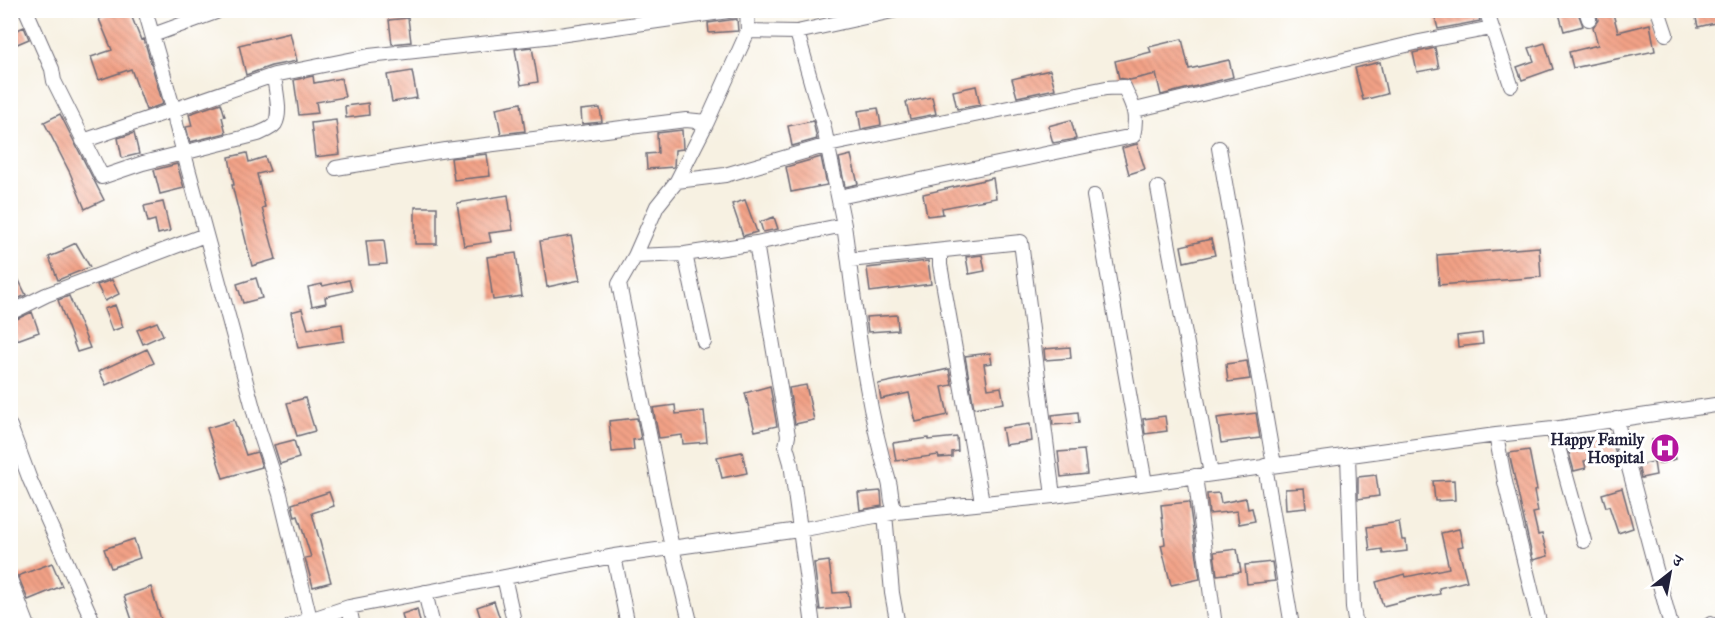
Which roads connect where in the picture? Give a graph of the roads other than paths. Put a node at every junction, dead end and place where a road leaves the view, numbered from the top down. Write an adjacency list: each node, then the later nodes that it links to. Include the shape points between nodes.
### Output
1 (26, 10): 19 (street)
2 (145, 10): 13 (street)
3 (735, 10): 14 (street, via 546,37 369,56)
4 (747, 10): 10 (street)
5 (897, 10): 11 (street)
6 (1486, 10): 9 (street)
7 (1658, 10): 12 (street)
8 (216, 12): 13 (street)
9 (1492, 28): 15 (street); 16 (street)
10 (748, 31): 11 (street); 18 (street)
11 (797, 32): 20 (street)
12 (1666, 34)
13 (153, 35): 17 (street)
14 (274, 75): 17 (street); 22 (street, via 278,110 273,126 258,134)
15 (1511, 85)
16 (1135, 110): 20 (street, via 1124,87 1106,88); 27 (street, via 1133,135)
17 (174, 111): 19 (street); 22 (street)
18 (707, 122): 23 (street, via 686,120); 24 (street)
19 (83, 141): 22 (street, via 102,177)
20 (828, 145): 24 (street, via 725,175); 27 (street)
21 (1219, 148): 43 (street)
22 (183, 153): 29 (street)
23 (336, 168)
24 (677, 181): 33 (street, via 657,206)
25 (1158, 188): 44 (street)
26 (1094, 196): 46 (street)
27 (839, 197): 28 (street)
28 (844, 225): 30 (street); 34 (street)
29 (205, 235): 35 (street, via 46,295); 58 (street, via 279,494)
30 (756, 243): 32 (street); 50 (street, via 788,436 786,446)
31 (940, 252): 34 (street); 47 (street, via 1021,242); 48 (street)
32 (685, 254): 33 (street); 36 (street)
33 (635, 256): 52 (street, via 619,284)
34 (849, 260): 49 (street, via 866,382 891,492)
35 (10, 313)
36 (704, 342)
37 (1722, 404): 38 (street)
38 (1616, 419): 40 (street); 73 (street)
39 (10, 426): 61 (street)
40 (1553, 429): 41 (street); 51 (street)
41 (1496, 435): 42 (street); 72 (street)
42 (1348, 455): 43 (street); 71 (street)
43 (1270, 466): 44 (street); 70 (street)
44 (1211, 474): 45 (street)
45 (1195, 476): 46 (street); 69 (street)
46 (1145, 483): 47 (street)
47 (1053, 495): 48 (street)
48 (982, 502): 49 (street)
49 (891, 513): 50 (street); 68 (street, via 892,593)
50 (799, 530): 52 (street); 67 (street)
51 (1584, 541)
52 (672, 548): 53 (street); 66 (street)
53 (614, 556): 54 (street); 65 (street)
54 (504, 577): 56 (street); 64 (street)
55 (10, 579): 60 (street)
56 (425, 592): 57 (street); 63 (street)
57 (349, 607): 58 (street); 62 (street)
58 (310, 619): 59 (street)
59 (292, 625)
60 (28, 626)
61 (95, 626)
62 (353, 626)
63 (433, 626)
64 (515, 626)
65 (628, 626)
66 (692, 626)
67 (813, 626)
68 (898, 626)
69 (1215, 626)
70 (1292, 626)
71 (1356, 626)
72 (1540, 626)
73 (1671, 626)

